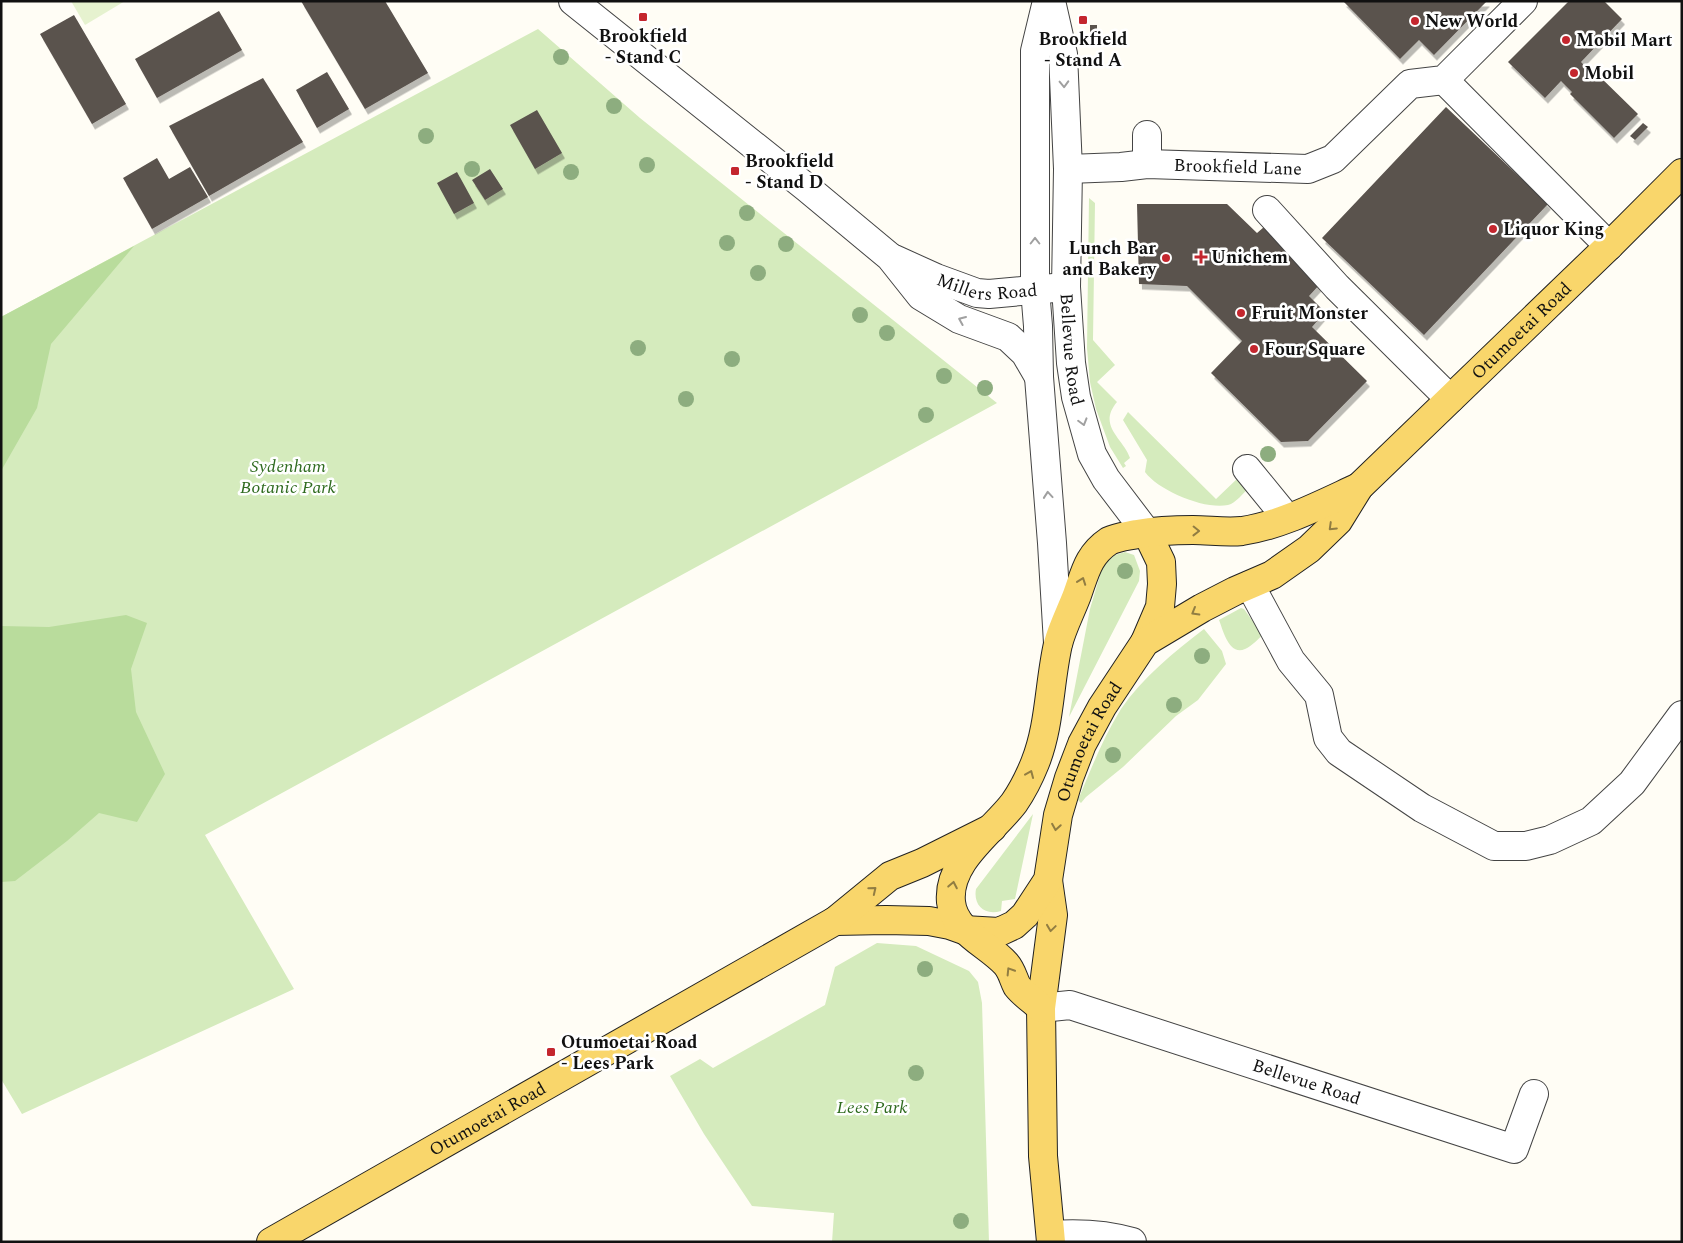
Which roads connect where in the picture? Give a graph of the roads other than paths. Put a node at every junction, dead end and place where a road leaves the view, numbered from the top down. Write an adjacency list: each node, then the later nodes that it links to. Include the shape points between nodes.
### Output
1 (573, 1): 12 (street, Millers Road)
2 (1047, 1): 14 (street, Bellevue Road, one-way to 2, via 1035,51)
3 (1051, 1): 8 (street, Bellevue Road, one-way to 8, via 1063,54)
4 (1523, 1): 5 (street)
5 (1444, 80): 7 (street, Brookfield Lane, via 1410,84 1333,159 1308,169); 11 (street)
6 (1147, 135): 7 (street)
7 (1147, 164): 8 (street, Brookfield Lane)
8 (1068, 169): 13 (street, Bellevue Road)
9 (1682, 173): 11 (main road, Otumoetai Road)
10 (1267, 210): 18 (street, via 1338,287)
11 (1609, 246): 18 (main road, Otumoetai Road)
12 (890, 257): 14 (street, Millers Road, via 977,293); 16 (street, Millers Road, one-way to 12, via 959,320 921,296)
13 (1066, 287): 14 (street, Millers Road); 15 (street, Millers Road, via 1060,308); 22 (street, Bellevue Road, one-way to 22, via 1074,389 1092,454 1106,479)
14 (1036, 289): 15 (street, Bellevue Road)
15 (1038, 326): 16 (street, Millers Road); 17 (street, Bellevue Road)
16 (1008, 337): 17 (street, Millers Road, via 1025,353)
17 (1039, 377): 25 (street, Bellevue Road, one-way to 17)
18 (1450, 399): 20 (main road, Otumoetai Road)
19 (1247, 469): 21 (street)
20 (1359, 487): 21 (main road, Otumoetai Road); 23 (main road, Otumoetai Road, one-way to 23, via 1338,521 1309,549 1272,575)
21 (1287, 518): 22 (main road, Otumoetai Road, one-way to 21, via 1240,531)
22 (1147, 533): 24 (main road, Bellevue Road, via 1160,562 1162,584 1160,607); 25 (main road, Otumoetai Road, one-way to 22, via 1088,562 1098,549 1112,540)
23 (1250, 585): 24 (main road, Otumoetai Road, one-way to 24, via 1196,611); 26 (street, via 1290,661 1319,695 1328,738 1339,752 1422,808 1494,846 1526,846 1550,840 1592,821 1632,783)
24 (1145, 642): 28 (main road, Otumoetai Road, one-way to 28, via 1082,744 1058,815)
25 (1058, 643): 27 (main road, Otumoetai Road, one-way to 25, via 1025,787 1036,761 1045,731)
26 (1682, 715)
27 (992, 828): 29 (main road, Otumoetai Road, one-way to 27, via 890,876); 30 (main road, one-way to 27, via 951,902 955,875 967,855)
28 (1048, 880): 30 (main road, Otumoetai Road, via 1014,926 999,932); 31 (main road, one-way to 31, via 1053,915)
29 (835, 921): 30 (main road, Otumoetai Road, via 929,921); 34 (main road, Otumoetai Road)
30 (964, 930): 31 (main road, one-way to 30, via 1017,986 1006,964)
31 (1041, 1008): 32 (street, Bellevue Road, via 1070,1005 1514,1149); 33 (main road, via 1043,1156)
32 (1534, 1094)
33 (1051, 1238): 35 (street, via 1075,1233)
34 (271, 1242)
35 (1132, 1242)

